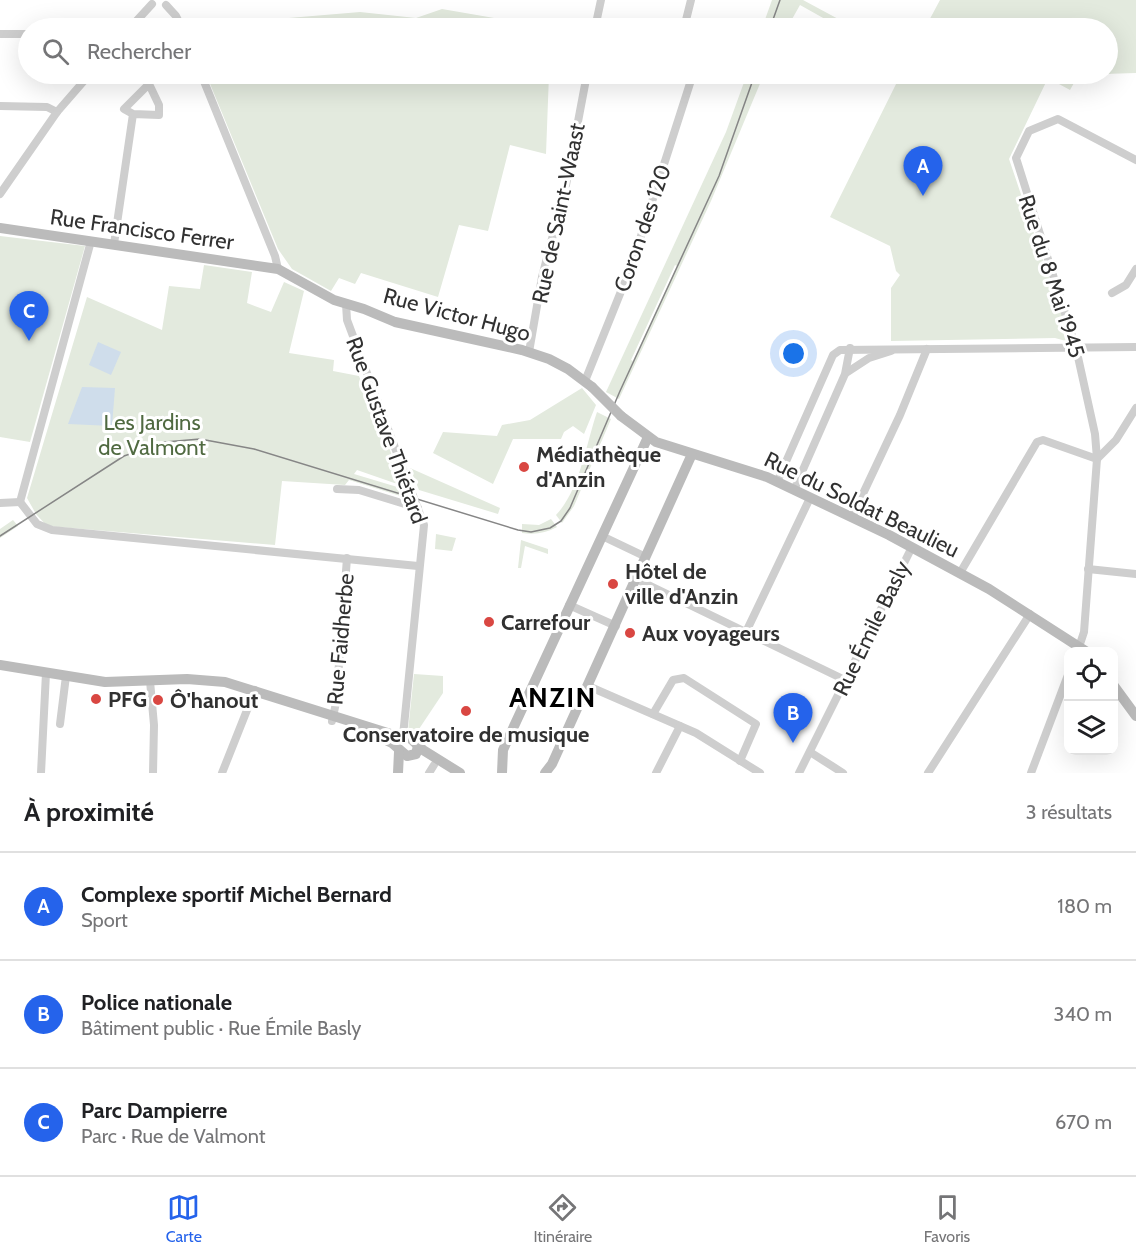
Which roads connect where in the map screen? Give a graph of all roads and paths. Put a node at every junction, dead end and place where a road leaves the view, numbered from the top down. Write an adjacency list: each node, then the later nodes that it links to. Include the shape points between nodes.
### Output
1 (601, 0): 7 (street)
2 (691, 0): 8 (street)
3 (151, 2): 4 (street, via 158,7); 5 (street)
4 (168, 3): 6 (street)
5 (138, 18)
6 (177, 18)
7 (597, 18)
8 (686, 18)
9 (0, 34): 10 (street)
10 (18, 34)
11 (81, 84): 16 (street)
12 (205, 84): 23 (street)
13 (585, 84): 32 (street, Rue de Saint-Waast)
14 (690, 84): 34 (street, Coron des 120)
15 (0, 106): 16 (street, via 46,107)
16 (57, 112): 19 (street)
17 (133, 114): 17 (street, via 159,115 159,105 149,84 124,109); 22 (street)
18 (1136, 160): 29 (street, Rue du 8 Mai 1945, via 1061,120 1053,120 1029,131 1015,161)
19 (0, 194)
20 (0, 228): 21 (street, Rue Francisco Ferrer)
21 (91, 241): 22 (street, Rue Francisco Ferrer); 44 (street)
22 (114, 244): 23 (street, Rue Francisco Ferrer)
23 (278, 269): 26 (street, Rue Victor Hugo)
24 (1136, 269): 25 (street, via 1126,285)
25 (1112, 293)
26 (346, 304): 32 (street, Rue Victor Hugo, via 400,324); 46 (street, Rue Gustave Thiétard, via 347,320)
27 (1136, 347): 29 (street)
28 (850, 348): 30 (street); 33 (street); 40 (street, via 833,355)
29 (1076, 348): 31 (street); 39 (street, Rue du 8 Mai 1945)
30 (898, 349): 31 (street); 33 (street, via 869,358)
31 (927, 349): 47 (street)
32 (529, 352): 34 (street, Rue Victor Hugo, via 563,365)
33 (845, 374): 42 (street)
34 (589, 384): 36 (street, Rue Victor Hugo, bridge)
35 (1136, 408): 39 (street, via 1116,440)
36 (621, 416): 37 (street, Rue du Soldat Beaulieu)
37 (648, 437): 38 (street, Rue du Soldat Beaulieu); 48 (street)
38 (692, 454): 40 (street, Rue du Soldat Beaulieu); 50 (street)
39 (1097, 459): 53 (street, Rue du 8 Mai 1945); 54 (street, via 1043,440 1036,442)
40 (777, 482): 42 (street, Rue du Soldat Beaulieu)
41 (337, 489): 46 (street, via 359,490)
42 (794, 490): 43 (street, Rue du Soldat Beaulieu)
43 (810, 498): 47 (street, Rue du Soldat Beaulieu); 60 (street)
44 (20, 502): 45 (street); 51 (street, Rue Faidherbe, via 34,521 57,531)
45 (0, 503)
46 (418, 508): 52 (street, Rue Gustave Thiétard, via 424,525)
47 (852, 517): 49 (street, Rue du Soldat Beaulieu)
48 (602, 536): 50 (street); 57 (street)
49 (912, 547): 54 (street, Rue du Soldat Beaulieu); 67 (street, Rue Émile Basly)
50 (646, 557): 56 (street)
51 (347, 558): 52 (street, Rue Faidherbe); 76 (street, Rue Faidherbe)
52 (418, 566): 79 (street, Rue Gustave Thiétard)
53 (1088, 569): 55 (street); 62 (street, Rue du 8 Mai 1945)
54 (960, 573): 58 (street, Rue du Soldat Beaulieu)
55 (1136, 574)
56 (636, 579): 59 (street); 60 (street)
57 (569, 605): 59 (street); 90 (street, via 503,750)
58 (1030, 614): 61 (street, Rue du Soldat Beaulieu); 96 (street)
59 (616, 626): 69 (street)
60 (746, 632): 67 (street)
61 (1078, 647)
62 (1082, 647)
63 (0, 665): 65 (street)
64 (0, 671): 65 (street)
65 (46, 676): 66 (street); 84 (street)
66 (65, 679): 68 (street, via 113,689); 77 (street)
67 (845, 680): 80 (street, Rue Émile Basly)
68 (150, 684): 72 (street); 85 (street)
69 (588, 686): 74 (street); 91 (street)
70 (1064, 686): 97 (street)
71 (1118, 691): 73 (street)
72 (254, 693): 76 (street); 86 (street)
73 (1132, 704): 75 (street)
74 (653, 714): 78 (street); 82 (street, via 673,680 684,678 756,724)
75 (1136, 716)
76 (333, 718): 79 (street)
77 (60, 724)
78 (681, 726): 82 (street); 92 (street)
79 (400, 742): 81 (street); 81 (street, via 415,740); 87 (street)
80 (810, 752): 94 (street, Rue Émile Basly); 95 (street)
81 (414, 753): 83 (street); 87 (street); 89 (street)
82 (740, 761): 93 (street)
83 (431, 769): 88 (street)
84 (41, 773)
85 (153, 773)
86 (222, 773)
87 (399, 773)
88 (446, 773)
89 (460, 773)
90 (502, 773)
91 (545, 773)
92 (656, 773)
93 (760, 773)
94 (799, 773)
95 (843, 773)
96 (928, 773)
97 (1031, 773)

